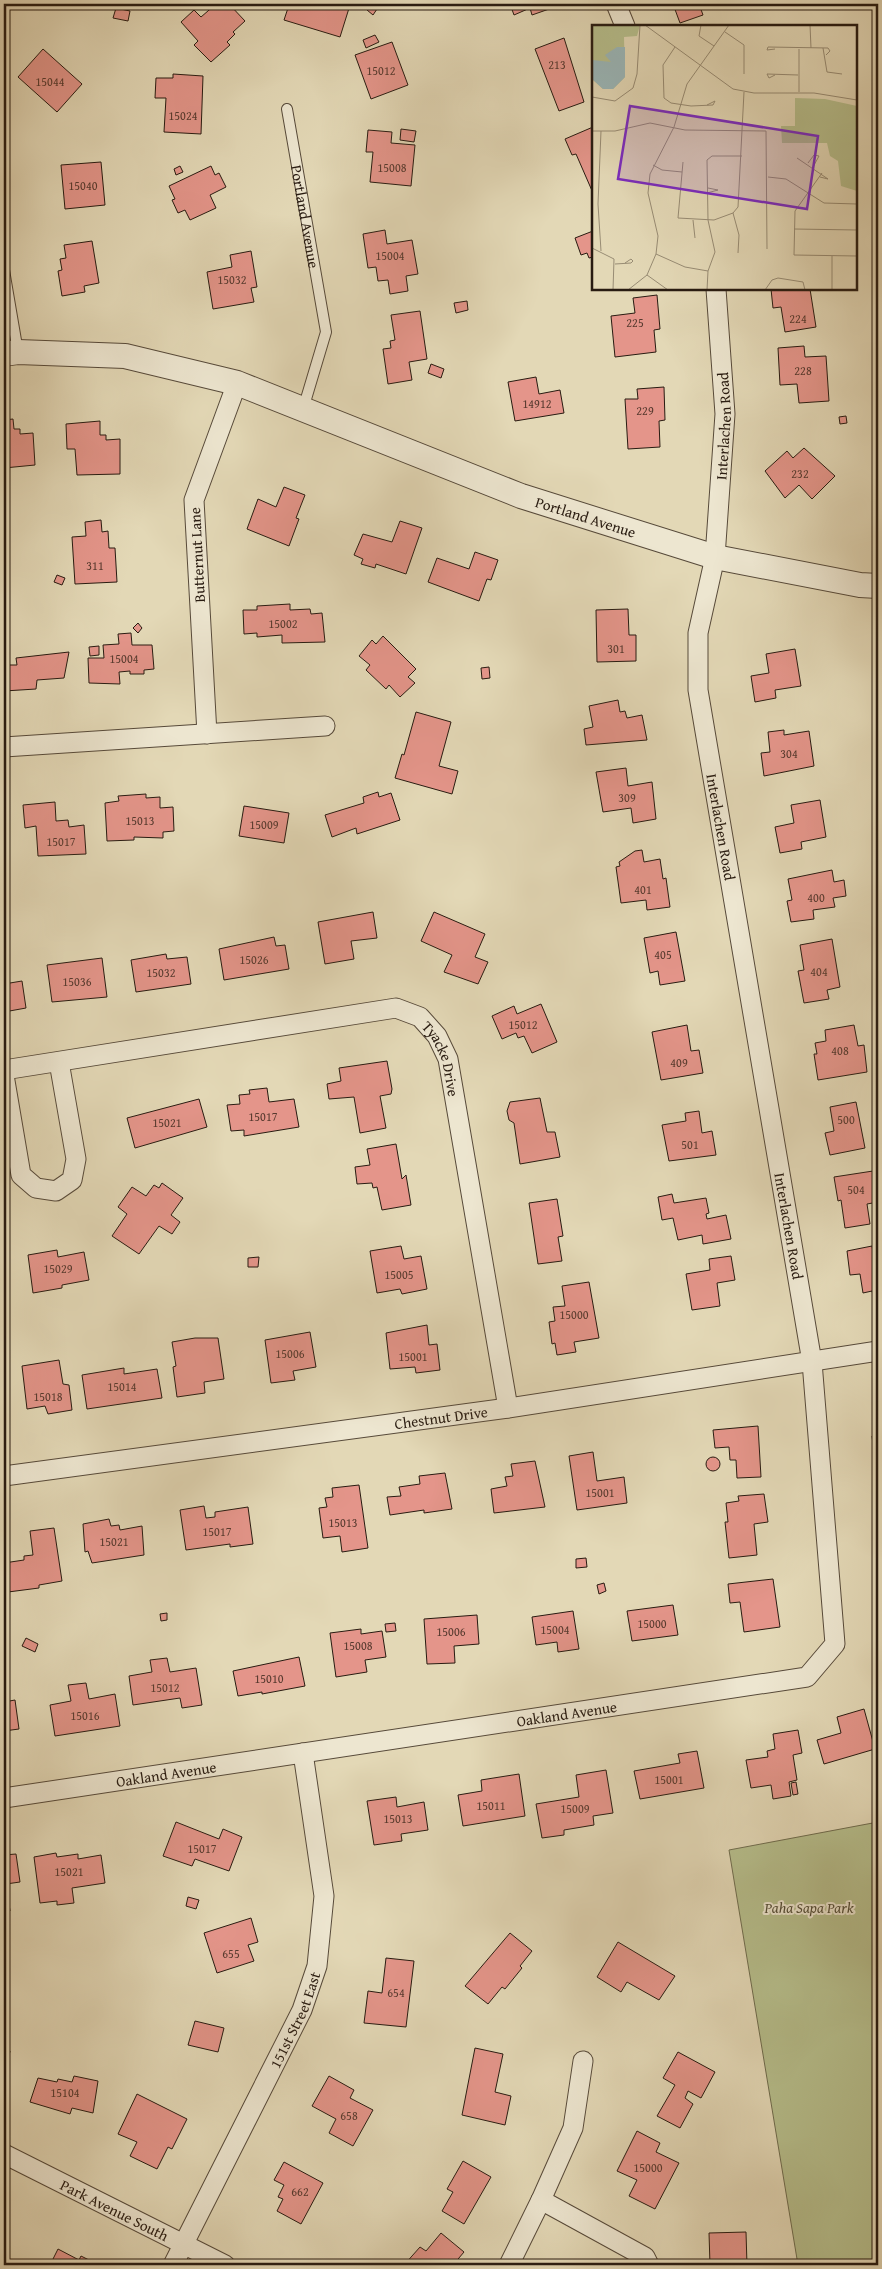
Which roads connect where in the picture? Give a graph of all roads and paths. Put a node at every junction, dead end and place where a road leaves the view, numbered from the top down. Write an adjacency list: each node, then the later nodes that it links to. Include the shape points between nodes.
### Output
1 (616, 4): 2 (street)
2 (625, 25)
3 (287, 109): 8 (lane, Portland Avenue, via 326,332)
4 (4, 270): 6 (lane, Portland Avenue)
5 (716, 290): 9 (street, Interlachen Road, via 725,414)
6 (11, 353): 7 (street, Portland Avenue, via 125,356)
7 (237, 383): 8 (street, Portland Avenue); 12 (street, Butternut Lane, via 194,500)
8 (303, 409): 9 (street, Portland Avenue, via 521,496)
9 (715, 557): 10 (street, Portland Avenue); 18 (street, Interlachen Road, via 698,633 698,690)
10 (878, 586)
11 (325, 726): 12 (street)
12 (207, 734): 13 (street)
13 (4, 747)
14 (59, 1062): 15 (street, Tyacke Drive); 16 (street, via 76,1158 72,1180 56,1191 36,1188 21,1175); 19 (street, Tyacke Drive, via 396,1008 420,1017 437,1036 448,1059)
15 (4, 1070)
16 (4, 1075)
17 (878, 1352): 18 (street, Chestnut Drive)
18 (812, 1362): 19 (street, Chestnut Drive); 21 (street, Oakland Avenue, via 835,1644 807,1677)
19 (508, 1408): 20 (street, Chestnut Drive)
20 (4, 1476)
21 (304, 1753): 22 (street, Oakland Avenue); 26 (street, 151st Street East, via 324,1896 317,1966 302,2010)
22 (4, 1798)
23 (582, 2061): 25 (street, via 573,2128)
24 (4, 2154): 26 (street, Park Avenue South)
25 (541, 2200): 27 (street); 30 (street, via 645,2257)
26 (184, 2244): 28 (street, 151st Street East); 29 (street, Park Avenue South)
27 (513, 2264)
28 (173, 2265)
29 (226, 2265)
30 (649, 2265)

